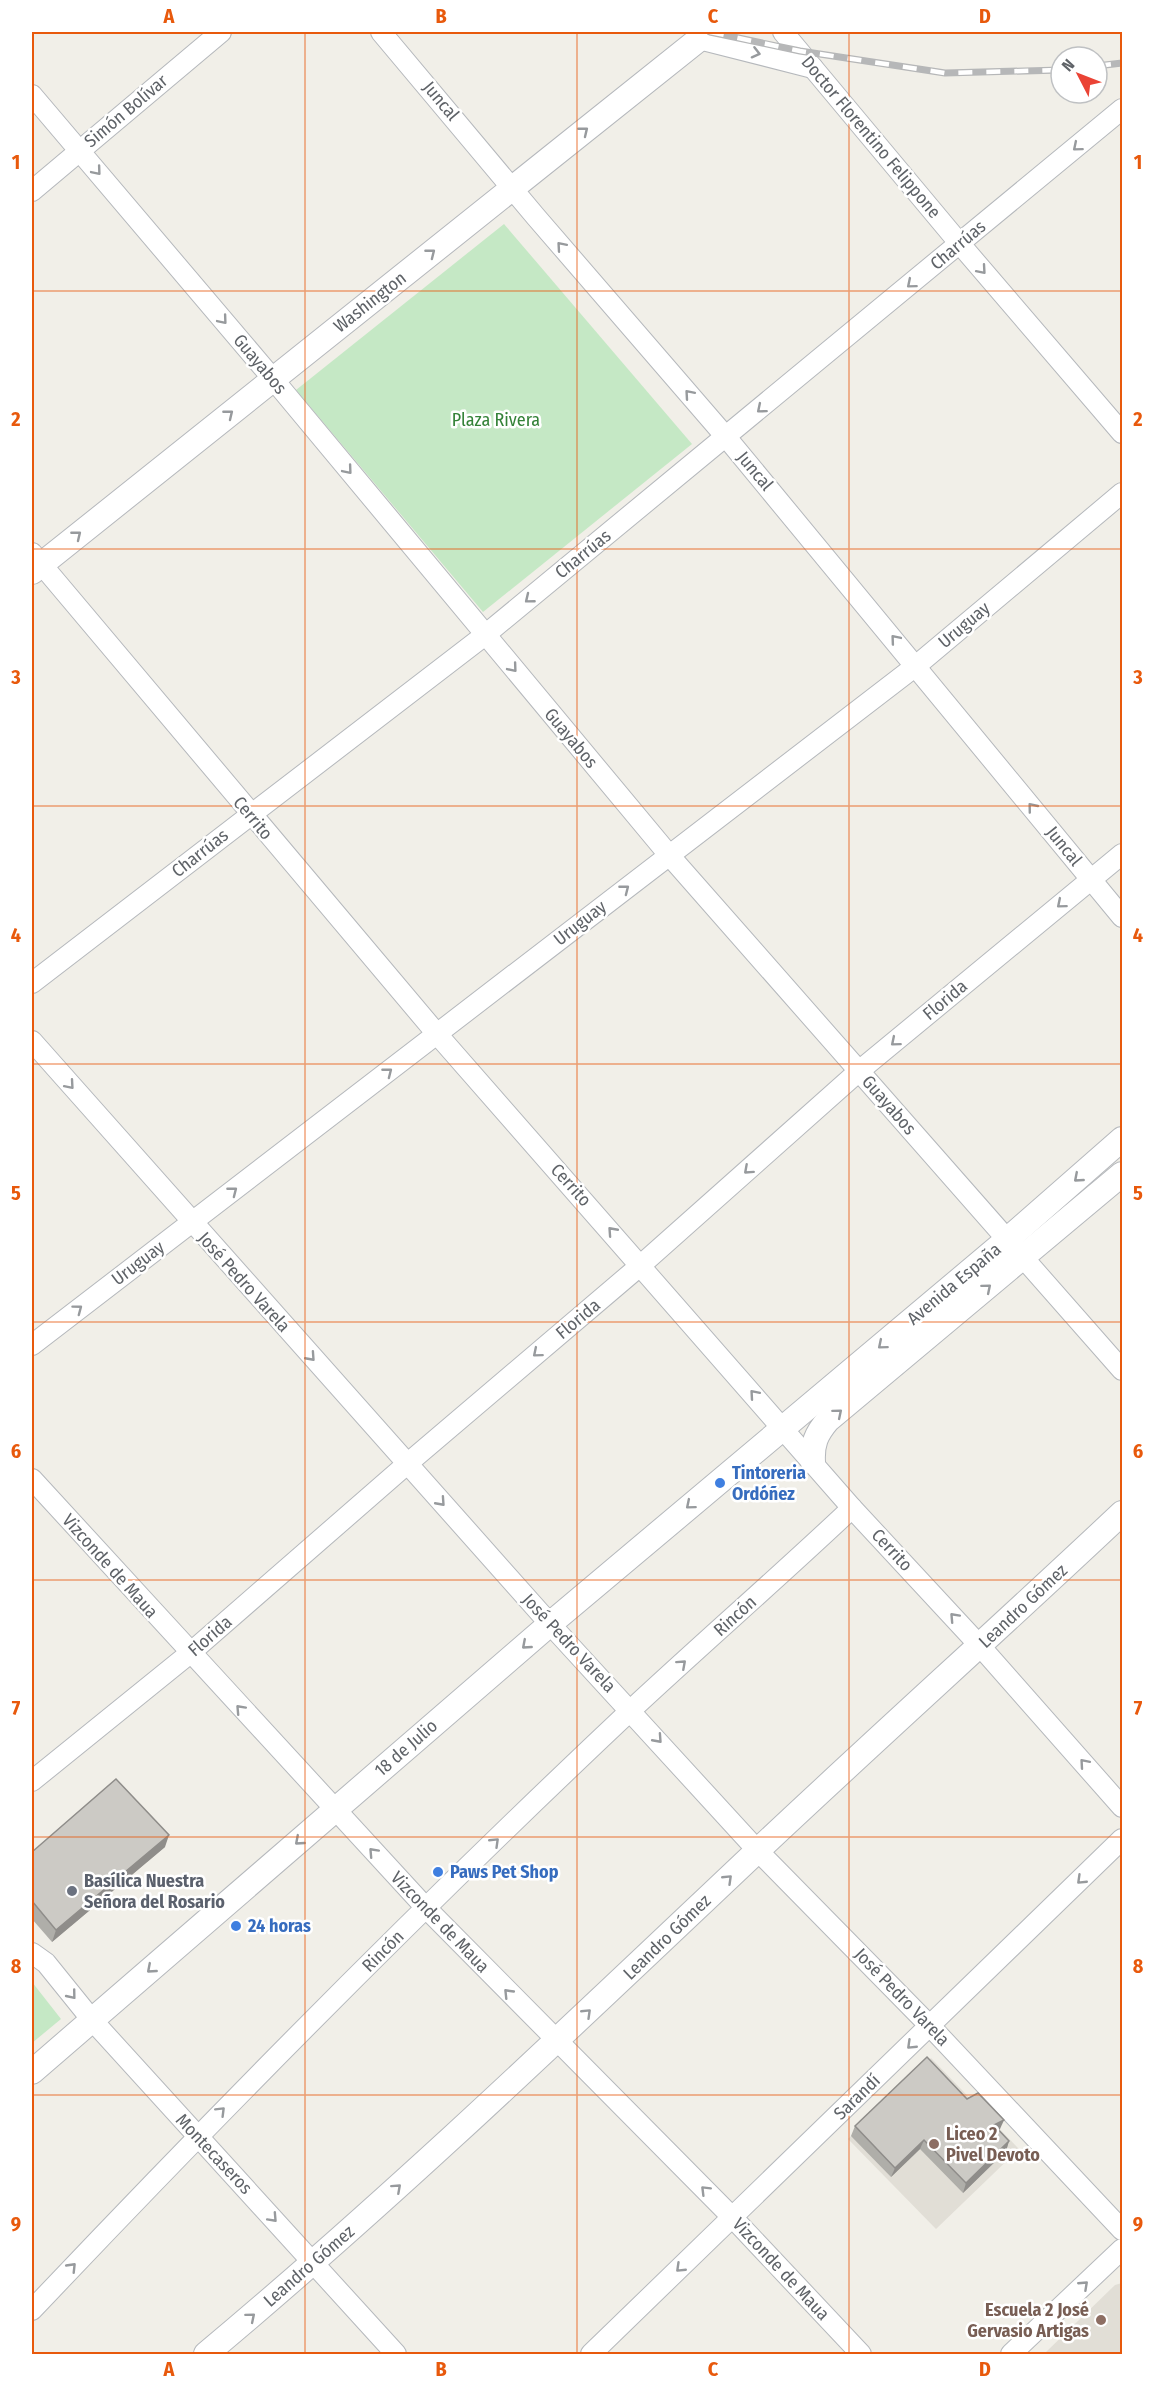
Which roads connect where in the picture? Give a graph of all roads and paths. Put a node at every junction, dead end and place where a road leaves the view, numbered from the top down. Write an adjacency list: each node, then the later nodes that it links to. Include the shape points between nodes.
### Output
1 (221, 32): 8 (street, Simón Bolívar)
2 (381, 32): 9 (street, Juncal)
3 (783, 32): 5 (street, Doctor Florentino Felippone)
4 (704, 35): 5 (street, one-way to 5); 9 (street, Washington, one-way to 4)
5 (813, 68): 11 (street, Doctor Florentino Felippone)
6 (32, 95): 8 (street, Guayabos)
7 (1122, 109): 11 (street, Charrúas, one-way to 11)
8 (80, 150): 10 (street, Simón Bolívar); 12 (street, Guayabos, one-way to 12)
9 (514, 188): 12 (street, Washington, one-way to 9); 14 (street, Juncal, one-way to 9)
10 (32, 191)
11 (960, 244): 13 (street, Doctor Florentino Felippone, one-way to 13); 14 (street, Charrúas, one-way to 14)
12 (273, 379): 16 (street, Washington, one-way to 12); 17 (street, Guayabos, one-way to 17)
13 (1122, 433)
14 (726, 437): 17 (street, Charrúas, one-way to 17); 18 (street, Juncal, one-way to 14)
15 (1122, 493): 18 (street, Uruguay)
16 (35, 563): 19 (street, Cerrito)
17 (485, 635): 19 (street, Charrúas); 21 (street, Guayabos, one-way to 21)
18 (917, 665): 21 (street, Uruguay); 22 (street, Juncal, one-way to 18)
19 (250, 815): 24 (street, Charrúas); 25 (street, Cerrito)
20 (1122, 854): 22 (street, Florida)
21 (669, 855): 25 (street, Uruguay, one-way to 21); 27 (street, Guayabos)
22 (1091, 879): 23 (street, Juncal); 27 (street, Florida, one-way to 27)
23 (1122, 917)
24 (32, 983)
25 (437, 1034): 30 (street, Uruguay, one-way to 25); 33 (street, Cerrito, one-way to 25)
26 (32, 1041): 30 (street, José Pedro Varela, one-way to 30)
27 (859, 1071): 31 (street, Guayabos); 33 (street, Florida, one-way to 33)
28 (1122, 1139): 31 (street, Avenida España, one-way to 31)
29 (1122, 1174): 32 (street, Avenida España)
30 (192, 1222): 34 (street, Uruguay, one-way to 30); 38 (street, José Pedro Varela, one-way to 38)
31 (1008, 1239): 32 (street, Guayabos); 36 (street, Avenida España, one-way to 36)
32 (1024, 1257): 35 (street, Guayabos); 37 (street, Avenida España, one-way to 32, via 817,1433 828,1420)
33 (641, 1265): 36 (street, Cerrito, one-way to 33); 38 (street, Florida, one-way to 38)
34 (32, 1345)
35 (1122, 1370)
36 (783, 1427): 37 (street, Cerrito); 42 (street, 18 de Julio, one-way to 42)
37 (813, 1462): 40 (street, Cerrito)
38 (407, 1464): 42 (street, José Pedro Varela, one-way to 42); 44 (street, Florida)
39 (32, 1479): 44 (street, Vizconde de Maua)
40 (852, 1508): 43 (street, Cerrito, one-way to 40); 45 (street, Rincón, one-way to 40)
41 (1122, 1513): 43 (street, Leandro Gómez)
42 (550, 1624): 45 (street, José Pedro Varela); 48 (street, 18 de Julio, one-way to 48)
43 (980, 1646): 47 (street, Cerrito, one-way to 43); 50 (street, Leandro Gómez)
44 (189, 1654): 46 (street, Florida); 48 (street, Vizconde de Maua, one-way to 44)
45 (631, 1710): 50 (street, José Pedro Varela, one-way to 50); 51 (street, Rincón, one-way to 45)
46 (32, 1781)
47 (1122, 1807)
48 (334, 1811): 51 (street, Vizconde de Maua, one-way to 48); 53 (street, 18 de Julio, one-way to 53)
49 (1122, 1839): 54 (street, Sarandí, one-way to 54)
50 (758, 1851): 54 (street, José Pedro Varela); 55 (street, Leandro Gómez, one-way to 50)
51 (426, 1908): 55 (street, Vizconde de Maua, one-way to 51); 57 (street, Rincón, one-way to 51)
52 (32, 1953): 53 (street, Montecaseros, one-way to 53, via 46,1963)
53 (92, 2020): 56 (street, 18 de Julio); 57 (street, Montecaseros)
54 (930, 2026): 58 (street, Sarandí, one-way to 58); 59 (street, José Pedro Varela)
55 (556, 2042): 58 (street, Vizconde de Maua, one-way to 55); 61 (street, Leandro Gómez, one-way to 55)
56 (32, 2072)
57 (197, 2136): 61 (street, Montecaseros, one-way to 61); 62 (street, Rincón, one-way to 57)
58 (733, 2218): 65 (street, Sarandí, one-way to 65); 66 (street, Vizconde de Maua)
59 (1122, 2230)
60 (1122, 2249): 67 (street, one-way to 60)
61 (315, 2263): 63 (street, Leandro Gómez, one-way to 61); 64 (street, Montecaseros)
62 (32, 2310)
63 (206, 2355)
64 (396, 2355)
65 (591, 2355)
66 (861, 2355)
67 (1011, 2355)

